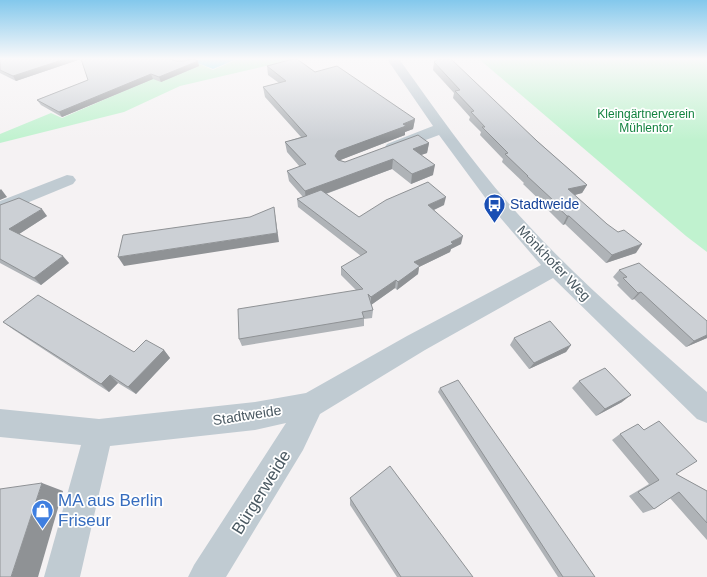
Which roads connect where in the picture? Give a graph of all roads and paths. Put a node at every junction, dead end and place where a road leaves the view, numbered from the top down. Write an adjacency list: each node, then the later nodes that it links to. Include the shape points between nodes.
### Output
1 (412, 86): 2 (street, Mönkhofer Weg)
2 (442, 128): 3 (street); 6 (street, Mönkhofer Weg, via 511,218)
3 (382, 151)
4 (67, 180): 5 (street)
5 (0, 208)
6 (555, 267): 7 (street, Stadtweide); 8 (street, Mönkhofer Weg)
7 (310, 405): 10 (street, Stadtweide, via 255,416); 12 (street, Bürgerweide, via 293,440)
8 (707, 410)
9 (0, 423): 10 (street, Stadtweide)
10 (99, 433): 11 (street)
11 (62, 577)
12 (206, 577)

